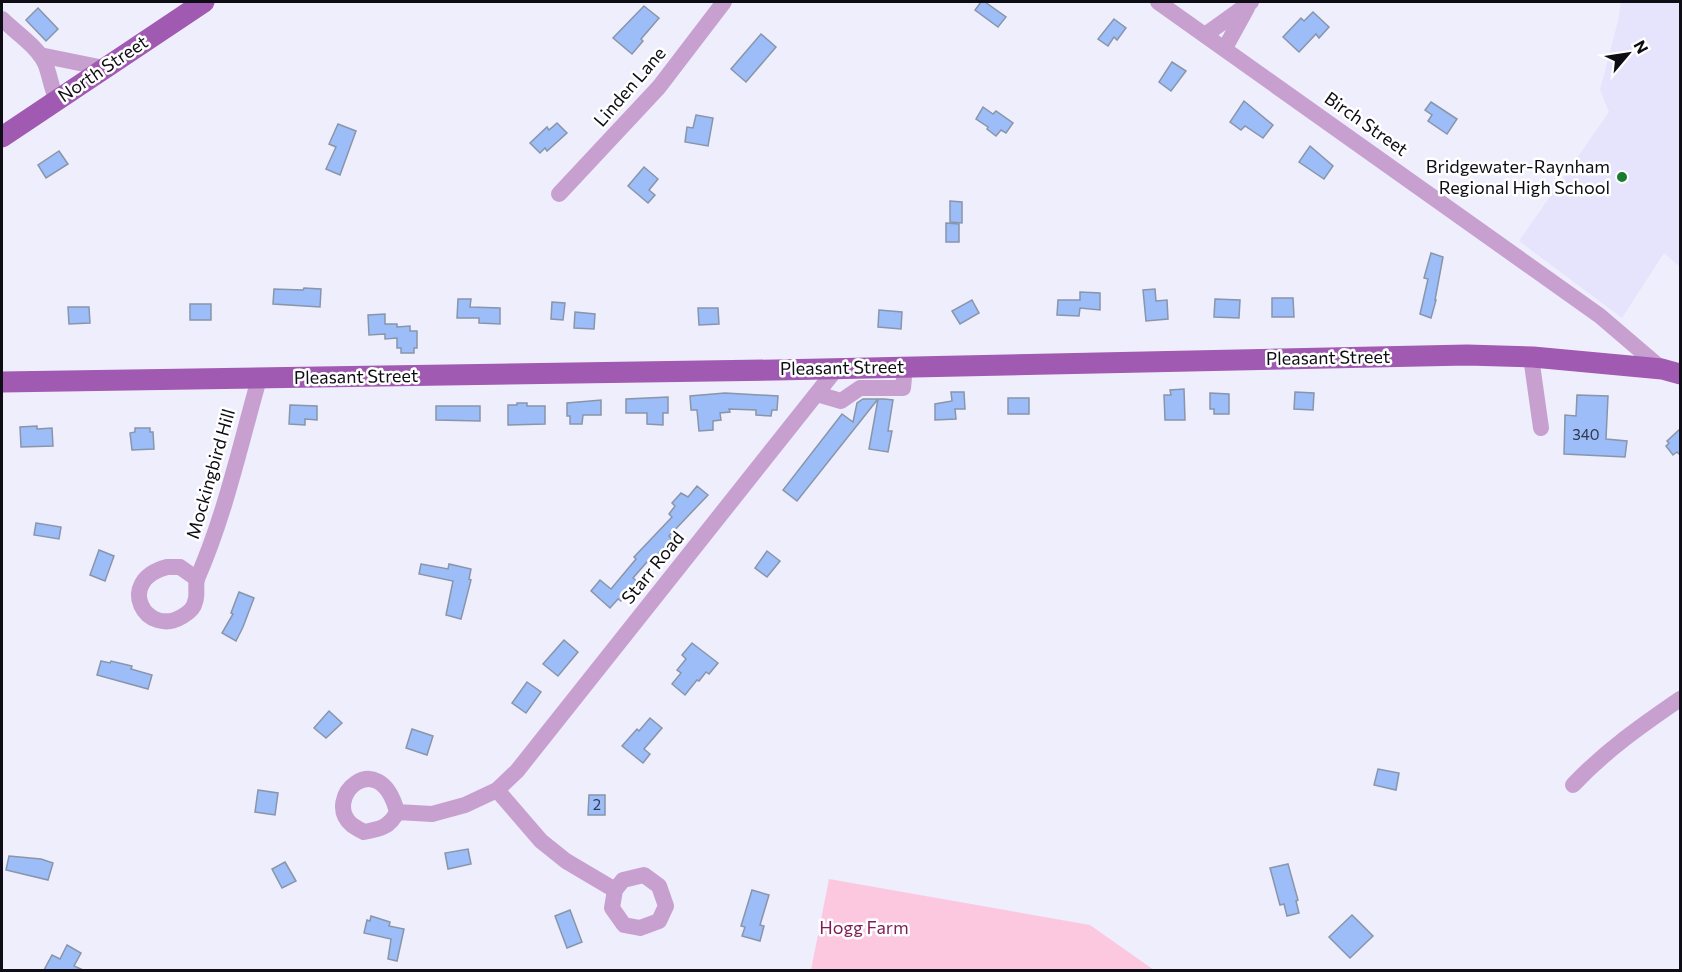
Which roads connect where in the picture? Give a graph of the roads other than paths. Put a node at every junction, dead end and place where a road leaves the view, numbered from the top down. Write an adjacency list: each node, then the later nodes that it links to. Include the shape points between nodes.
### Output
1 (204, 2): 9 (main road, North Street)
2 (724, 2): 12 (street, Linden Lane, via 659,87)
3 (1158, 2): 6 (street, Birch Street)
4 (1250, 3): 6 (street); 7 (street)
5 (2, 19): 8 (street)
6 (1206, 35): 7 (street, Birch Street)
7 (1225, 48): 16 (street, Birch Street)
8 (39, 55): 9 (street); 10 (street)
9 (104, 68): 10 (main road, North Street)
10 (57, 100): 11 (main road, North Street)
11 (2, 137)
12 (560, 194)
13 (1531, 357): 14 (main road, Pleasant Street, via 1467,355); 16 (main road, Pleasant Street); 20 (street)
14 (905, 367): 15 (main road, Pleasant Street); 19 (street, via 903,388 860,388 841,401)
15 (837, 368): 17 (main road, Pleasant Street); 19 (street, Starr Road)
16 (1674, 369)
17 (258, 379): 18 (main road, Pleasant Street); 21 (street, Mockingbird Hill, via 222,513)
18 (2, 382)
19 (817, 394): 24 (street, Starr Road, via 517,771)
20 (1541, 428)
21 (197, 579)
22 (1680, 699): 23 (street, via 1607,751)
23 (1573, 785)
24 (497, 790): 25 (street, Starr Road, via 432,814); 26 (street, via 541,841)
25 (397, 812)
26 (615, 890)

